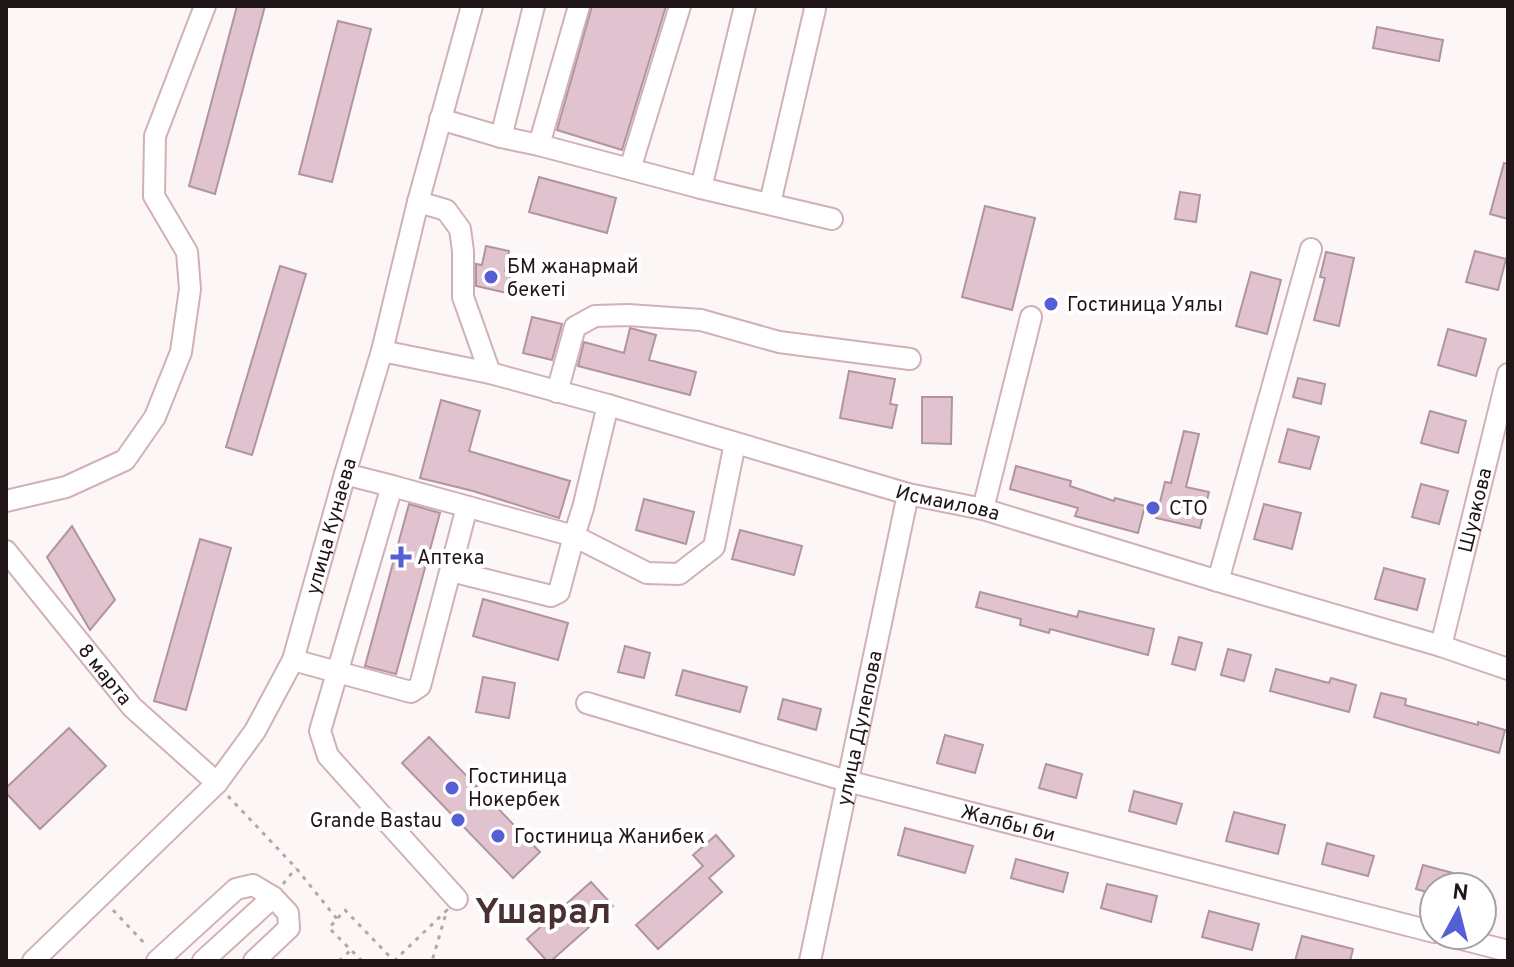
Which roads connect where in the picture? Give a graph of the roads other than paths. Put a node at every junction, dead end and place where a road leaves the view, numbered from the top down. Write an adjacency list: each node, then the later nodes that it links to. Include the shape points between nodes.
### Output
1 (205, 6): 28 (street, via 155,136 154,196 187,252 190,289 181,352 155,417 125,460 66,487)
2 (472, 6): 8 (street, улица Кунаева)
3 (534, 6): 9 (street)
4 (579, 6): 10 (street)
5 (680, 6): 11 (street)
6 (745, 6): 12 (street)
7 (814, 6): 14 (street)
8 (440, 119): 9 (street); 13 (street, улица Кунаева)
9 (501, 137): 10 (street)
10 (539, 145): 11 (street)
11 (630, 169): 12 (street)
12 (701, 188): 14 (street)
13 (418, 202): 18 (street, улица Кунаева); 20 (street, via 446,210 460,229 463,297)
14 (770, 203): 15 (street)
15 (832, 219)
16 (1311, 249): 34 (street)
17 (1031, 317): 30 (street)
18 (382, 351): 20 (street, Исмаилова); 25 (street, улица Кунаева)
19 (910, 359): 22 (street, via 779,342 701,320 595,316 575,327)
20 (490, 373): 22 (street, Исмаилова)
21 (1508, 374): 35 (street, Шуакова)
22 (557, 392): 23 (street, Исмаилова)
23 (608, 405): 24 (street, Исмаилова); 31 (street)
24 (735, 443): 27 (street, Исмаилова); 31 (street, via 714,547 679,574 647,573)
25 (345, 474): 26 (street); 36 (street, улица Кунаева)
26 (392, 486): 29 (street); 38 (street)
27 (908, 494): 30 (street, Исмаилова); 40 (street, улица Дулепова)
28 (6, 501)
29 (467, 507): 31 (street); 33 (street)
30 (983, 509): 34 (street, Исмаилова)
31 (574, 536): 33 (street, via 559,592 551,596)
32 (6, 551): 41 (street, 8 марта, via 132,707)
33 (451, 571): 38 (street, via 420,686 411,692)
34 (1218, 581): 35 (street, Исмаилова)
35 (1441, 646): 37 (street, Исмаилова)
36 (293, 660): 38 (street); 41 (street, улица Кунаева, via 255,731)
37 (1508, 669)
38 (338, 673): 43 (street, via 320,731 328,756)
39 (587, 703): 40 (street, Жалбы би)
40 (847, 781): 44 (street, Жалбы би); 49 (street, улица Дулепова)
41 (217, 783): 46 (street, улица Кунаева)
42 (273, 897): 45 (street, via 253,885 236,889); 47 (street); 48 (street, via 288,913 289,928)
43 (457, 899)
44 (1418, 928)
45 (158, 960)
46 (33, 961)
47 (203, 961)
48 (254, 961)
49 (810, 961)

